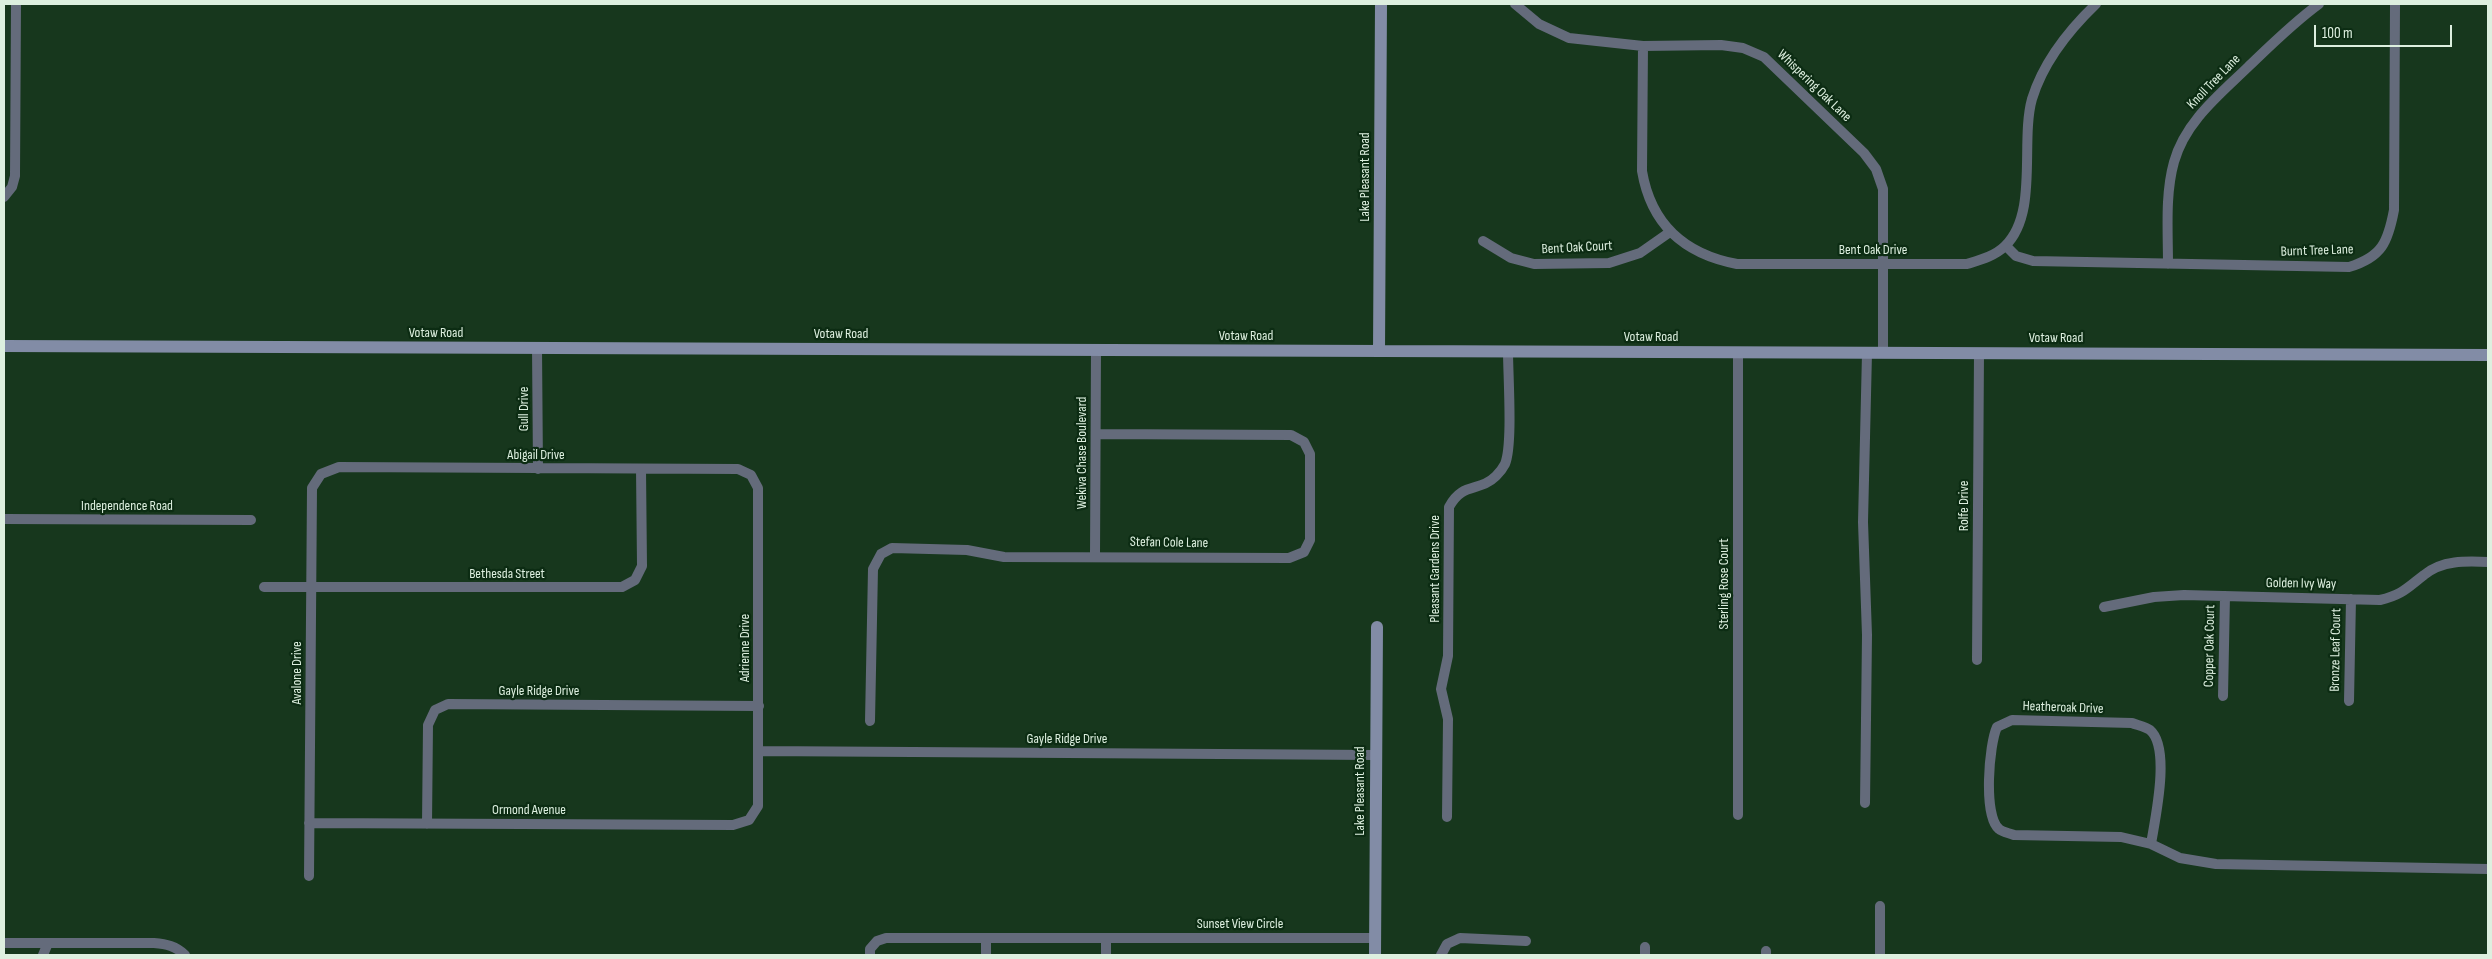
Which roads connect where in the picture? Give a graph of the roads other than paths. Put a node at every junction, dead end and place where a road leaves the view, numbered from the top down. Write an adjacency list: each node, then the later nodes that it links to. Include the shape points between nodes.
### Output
1 (16, 4): 8 (street, via 15,176)
2 (1381, 4): 17 (street, Lake Pleasant Road)
3 (1515, 4): 7 (street, Whispering Oak Lane, via 1539,24 1569,38)
4 (2096, 4): 11 (street, via 2069,32 2033,97 2028,119 2024,203 2021,218)
5 (2319, 4): 13 (street, Knoll Tree Lane, via 2294,22 2200,114 2185,137 2174,160 2169,185)
6 (2395, 4): 13 (street, Burnt Tree Lane, via 2394,210 2390,233 2380,249 2367,261 2349,267)
7 (1643, 46): 9 (street, Bent Oak Drive, via 1642,171 1654,212); 12 (street, Whispering Oak Lane, via 1721,45 1743,48 1764,57 1864,153 1876,169 1883,189)
8 (4, 197)
9 (1670, 232): 10 (street, Bent Oak Court, via 1640,254 1609,263 1534,264 1511,258); 12 (street, Bent Oak Drive, via 1714,259 1737,264)
10 (1483, 241)
11 (2006, 246): 12 (street, Bent Oak Drive, via 1984,259 1967,264); 13 (street, Burnt Tree Lane, via 2016,256 2033,261)
12 (1884, 264): 21 (street, Whispering Oak Lane)
13 (2168, 264)
14 (4, 346): 15 (street, Votaw Road)
15 (538, 348): 16 (street, Votaw Road); 25 (street, Gull Drive)
16 (1096, 350): 17 (street, Votaw Road); 24 (street, Wekiva Chase Boulevard)
17 (1379, 351): 18 (street, Votaw Road)
18 (1508, 351): 19 (street, Votaw Road); 48 (street, Pleasant Gardens Drive, via 1508,449 1505,465 1495,477 1454,497 1449,507 1448,656 1441,689 1448,719)
19 (1738, 352): 20 (street, Votaw Road); 47 (street, Sterling Rose Court)
20 (1867, 352): 21 (street, Votaw Road); 46 (street)
21 (1883, 353): 22 (street, Votaw Road)
22 (1980, 353): 23 (street, Votaw Road); 39 (street, Rolfe Drive)
23 (2488, 354)
24 (1096, 434): 31 (street, Wekiva Chase Boulevard); 31 (street, Stefan Cole Lane, via 1291,435 1304,442 1310,454 1310,540 1304,552 1289,558)
25 (538, 469): 26 (street, Abigail Drive); 27 (street, Abigail Drive, via 339,467)
26 (641, 469): 28 (street, Abigail Drive, via 738,469); 34 (street, Bethesda Street, via 642,566 635,580 622,587)
27 (321, 474): 34 (street, Avalone Drive, via 312,488)
28 (751, 475): 42 (street, Adrienne Drive, via 758,488)
29 (4, 520): 30 (street, Independence Road)
30 (250, 520)
31 (1095, 556): 43 (street, Stefan Cole Lane, via 1004,557 967,550 892,548 881,554 873,569)
32 (2488, 562): 36 (street, Golden Ivy Way, via 2453,562 2435,568 2397,596 2380,600)
33 (264, 587): 34 (street, Bethesda Street)
34 (311, 588): 50 (street, Avalone Drive)
35 (2225, 596): 36 (street, Golden Ivy Way); 37 (street, Golden Ivy Way, via 2154,597); 40 (street, Copper Oak Court)
36 (2351, 599): 41 (street, Bronze Leaf Court)
37 (2104, 607)
38 (1377, 627): 45 (street, Lake Pleasant Road)
39 (1977, 660)
40 (2223, 696)
41 (2349, 701)
42 (759, 706): 44 (street, Adrienne Drive); 51 (street, Gayle Ridge Drive, via 448,704 435,710 428,725)
43 (870, 721)
44 (758, 751): 45 (street, Gayle Ridge Drive); 49 (street, Adrienne Drive, via 758,806)
45 (1375, 755): 58 (street, Lake Pleasant Road)
46 (1865, 803)
47 (1738, 815)
48 (1447, 817)
49 (749, 820): 51 (street, Ormond Avenue, via 733,825)
50 (309, 823): 51 (street, Ormond Avenue); 54 (street, Avalone Drive)
51 (427, 824)
52 (2151, 844): 52 (street, Heatheroak Drive, via 2158,804 2160,746 2150,730 2132,724 2012,720 1997,727 1991,748 1990,806 1992,820 1999,830 2014,835 2121,837); 53 (street, Heatheroak Drive, via 2180,858 2216,864)
53 (2488, 869)
54 (309, 876)
55 (1880, 906): 69 (street)
56 (986, 938): 57 (street, Sunset View Circle); 64 (street, Sunset View Circle, via 886,938 877,941 870,949); 65 (street)
57 (1106, 938): 58 (street, Sunset View Circle); 66 (street)
58 (1375, 938): 67 (street, Lake Pleasant Road)
59 (1526, 941): 68 (street, via 1460,938 1447,944)
60 (4, 943): 61 (street)
61 (48, 943): 62 (street); 63 (street, via 154,942 180,949)
62 (43, 955)
63 (185, 955)
64 (870, 955)
65 (986, 955)
66 (1106, 955)
67 (1375, 955)
68 (1441, 955)
69 (1880, 955)

